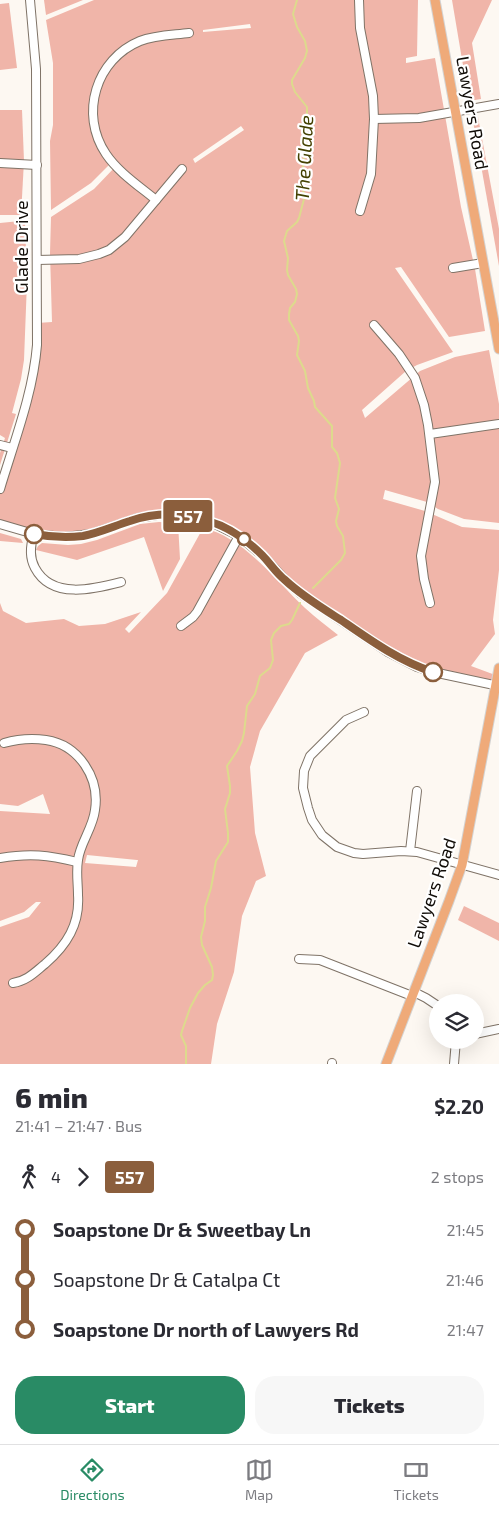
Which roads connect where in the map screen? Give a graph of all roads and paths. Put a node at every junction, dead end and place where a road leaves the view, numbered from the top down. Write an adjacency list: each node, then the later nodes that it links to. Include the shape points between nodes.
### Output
1 (30, 0): 9 (street, Glade Drive, via 36,69)
2 (359, 0): 7 (street, via 360,28 373,96)
3 (435, 0): 6 (main road, Lawyers Road)
4 (189, 32): 11 (street, via 146,39 128,48 106,68 94,96 94,127 100,144 114,164)
5 (499, 104): 6 (street)
6 (456, 113): 7 (street); 14 (main road, Lawyers Road)
7 (374, 119): 12 (street, via 371,174)
8 (0, 163): 9 (street)
9 (37, 165): 13 (street, Glade Drive)
10 (182, 169): 11 (street)
11 (156, 200): 13 (street, via 125,237 109,250 79,259)
12 (360, 211)
13 (37, 260): 21 (street, Glade Drive, via 36,362)
14 (483, 263): 15 (street); 17 (main road, Lawyers Road)
15 (453, 268)
16 (374, 325): 19 (street, via 415,378)
17 (499, 349)
18 (499, 424): 19 (street)
19 (430, 434): 27 (street, via 435,482 421,556)
20 (0, 445): 21 (street)
21 (12, 448): 22 (street, Glade Drive)
22 (0, 489)
23 (0, 524): 24 (street)
24 (34, 534): 25 (street, via 84,536 138,518 169,514 209,521); 26 (street, via 33,564 41,577 52,585 84,589)
25 (239, 536): 28 (street, via 197,612); 30 (street, via 300,593 388,652 433,672)
26 (121, 582)
27 (430, 603)
28 (181, 626)
29 (499, 668): 30 (main road, Lawyers Road)
30 (497, 686): 37 (main road, Lawyers Road)
31 (364, 712): 34 (street, via 346,720 310,756 303,779 308,808 322,835 345,851 363,854)
32 (4, 743): 36 (street, via 25,739 56,742 71,750 85,765 96,792 96,808)
33 (417, 791): 34 (street)
34 (410, 851): 37 (street)
35 (0, 858): 36 (street, via 33,854)
36 (77, 862): 40 (street, via 78,911 68,939 56,955 30,976)
37 (462, 865): 38 (street); 41 (main road, Lawyers Road)
38 (499, 875)
39 (299, 959): 41 (street, via 320,960)
40 (13, 983)
41 (413, 994): 42 (street); 46 (main road, Lawyers Road)
42 (429, 1000)
43 (499, 1028): 44 (street)
44 (484, 1032)
45 (455, 1049): 47 (street)
46 (386, 1064)
47 (454, 1064)

